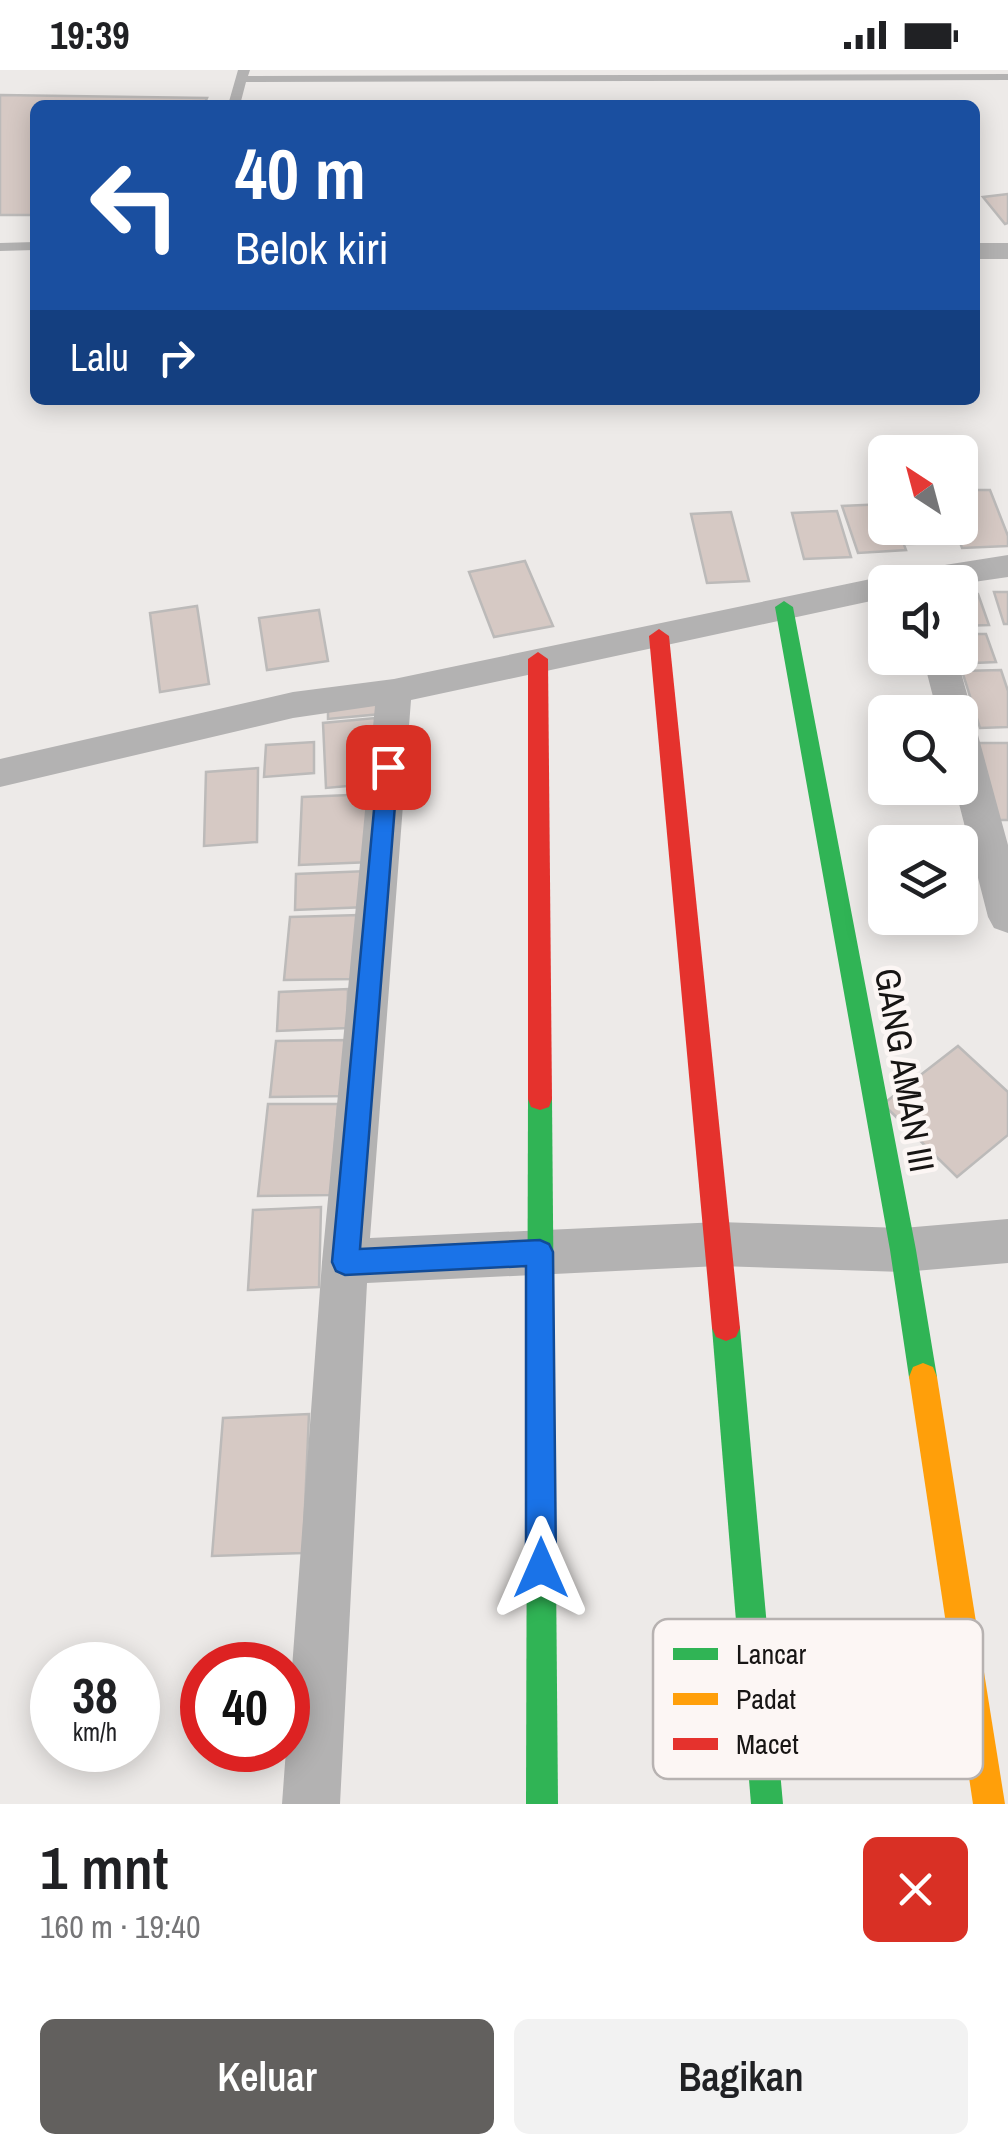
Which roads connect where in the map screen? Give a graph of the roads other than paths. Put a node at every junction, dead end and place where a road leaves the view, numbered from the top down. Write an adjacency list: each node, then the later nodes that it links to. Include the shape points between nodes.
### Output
1 (242, 74): 2 (lane); 3 (lane)
2 (1008, 77)
3 (235, 100)
4 (0, 246): 5 (lane)
5 (30, 246)
6 (980, 251): 7 (street)
7 (1008, 251)
8 (1008, 566): 9 (street)
9 (978, 571)
10 (868, 591): 11 (street)
11 (784, 607): 12 (street); 20 (street, GANG AMAN III)
12 (659, 636): 13 (street); 19 (street)
13 (538, 659): 14 (street); 21 (street)
14 (394, 691): 15 (street, via 293,705); 22 (street)
15 (0, 773)
16 (978, 803): 17 (street)
17 (1008, 917)
18 (1008, 1241): 20 (street)
19 (720, 1244): 20 (street); 21 (street); 23 (street)
20 (903, 1250): 24 (street, GANG AMAN III)
21 (540, 1252): 22 (street); 28 (street)
22 (345, 1262): 27 (street)
23 (751, 1619)
24 (961, 1619)
25 (983, 1759): 30 (street, GANG AMAN III)
26 (765, 1779): 29 (street)
27 (312, 1804)
28 (542, 1804)
29 (767, 1804)
30 (990, 1804)

